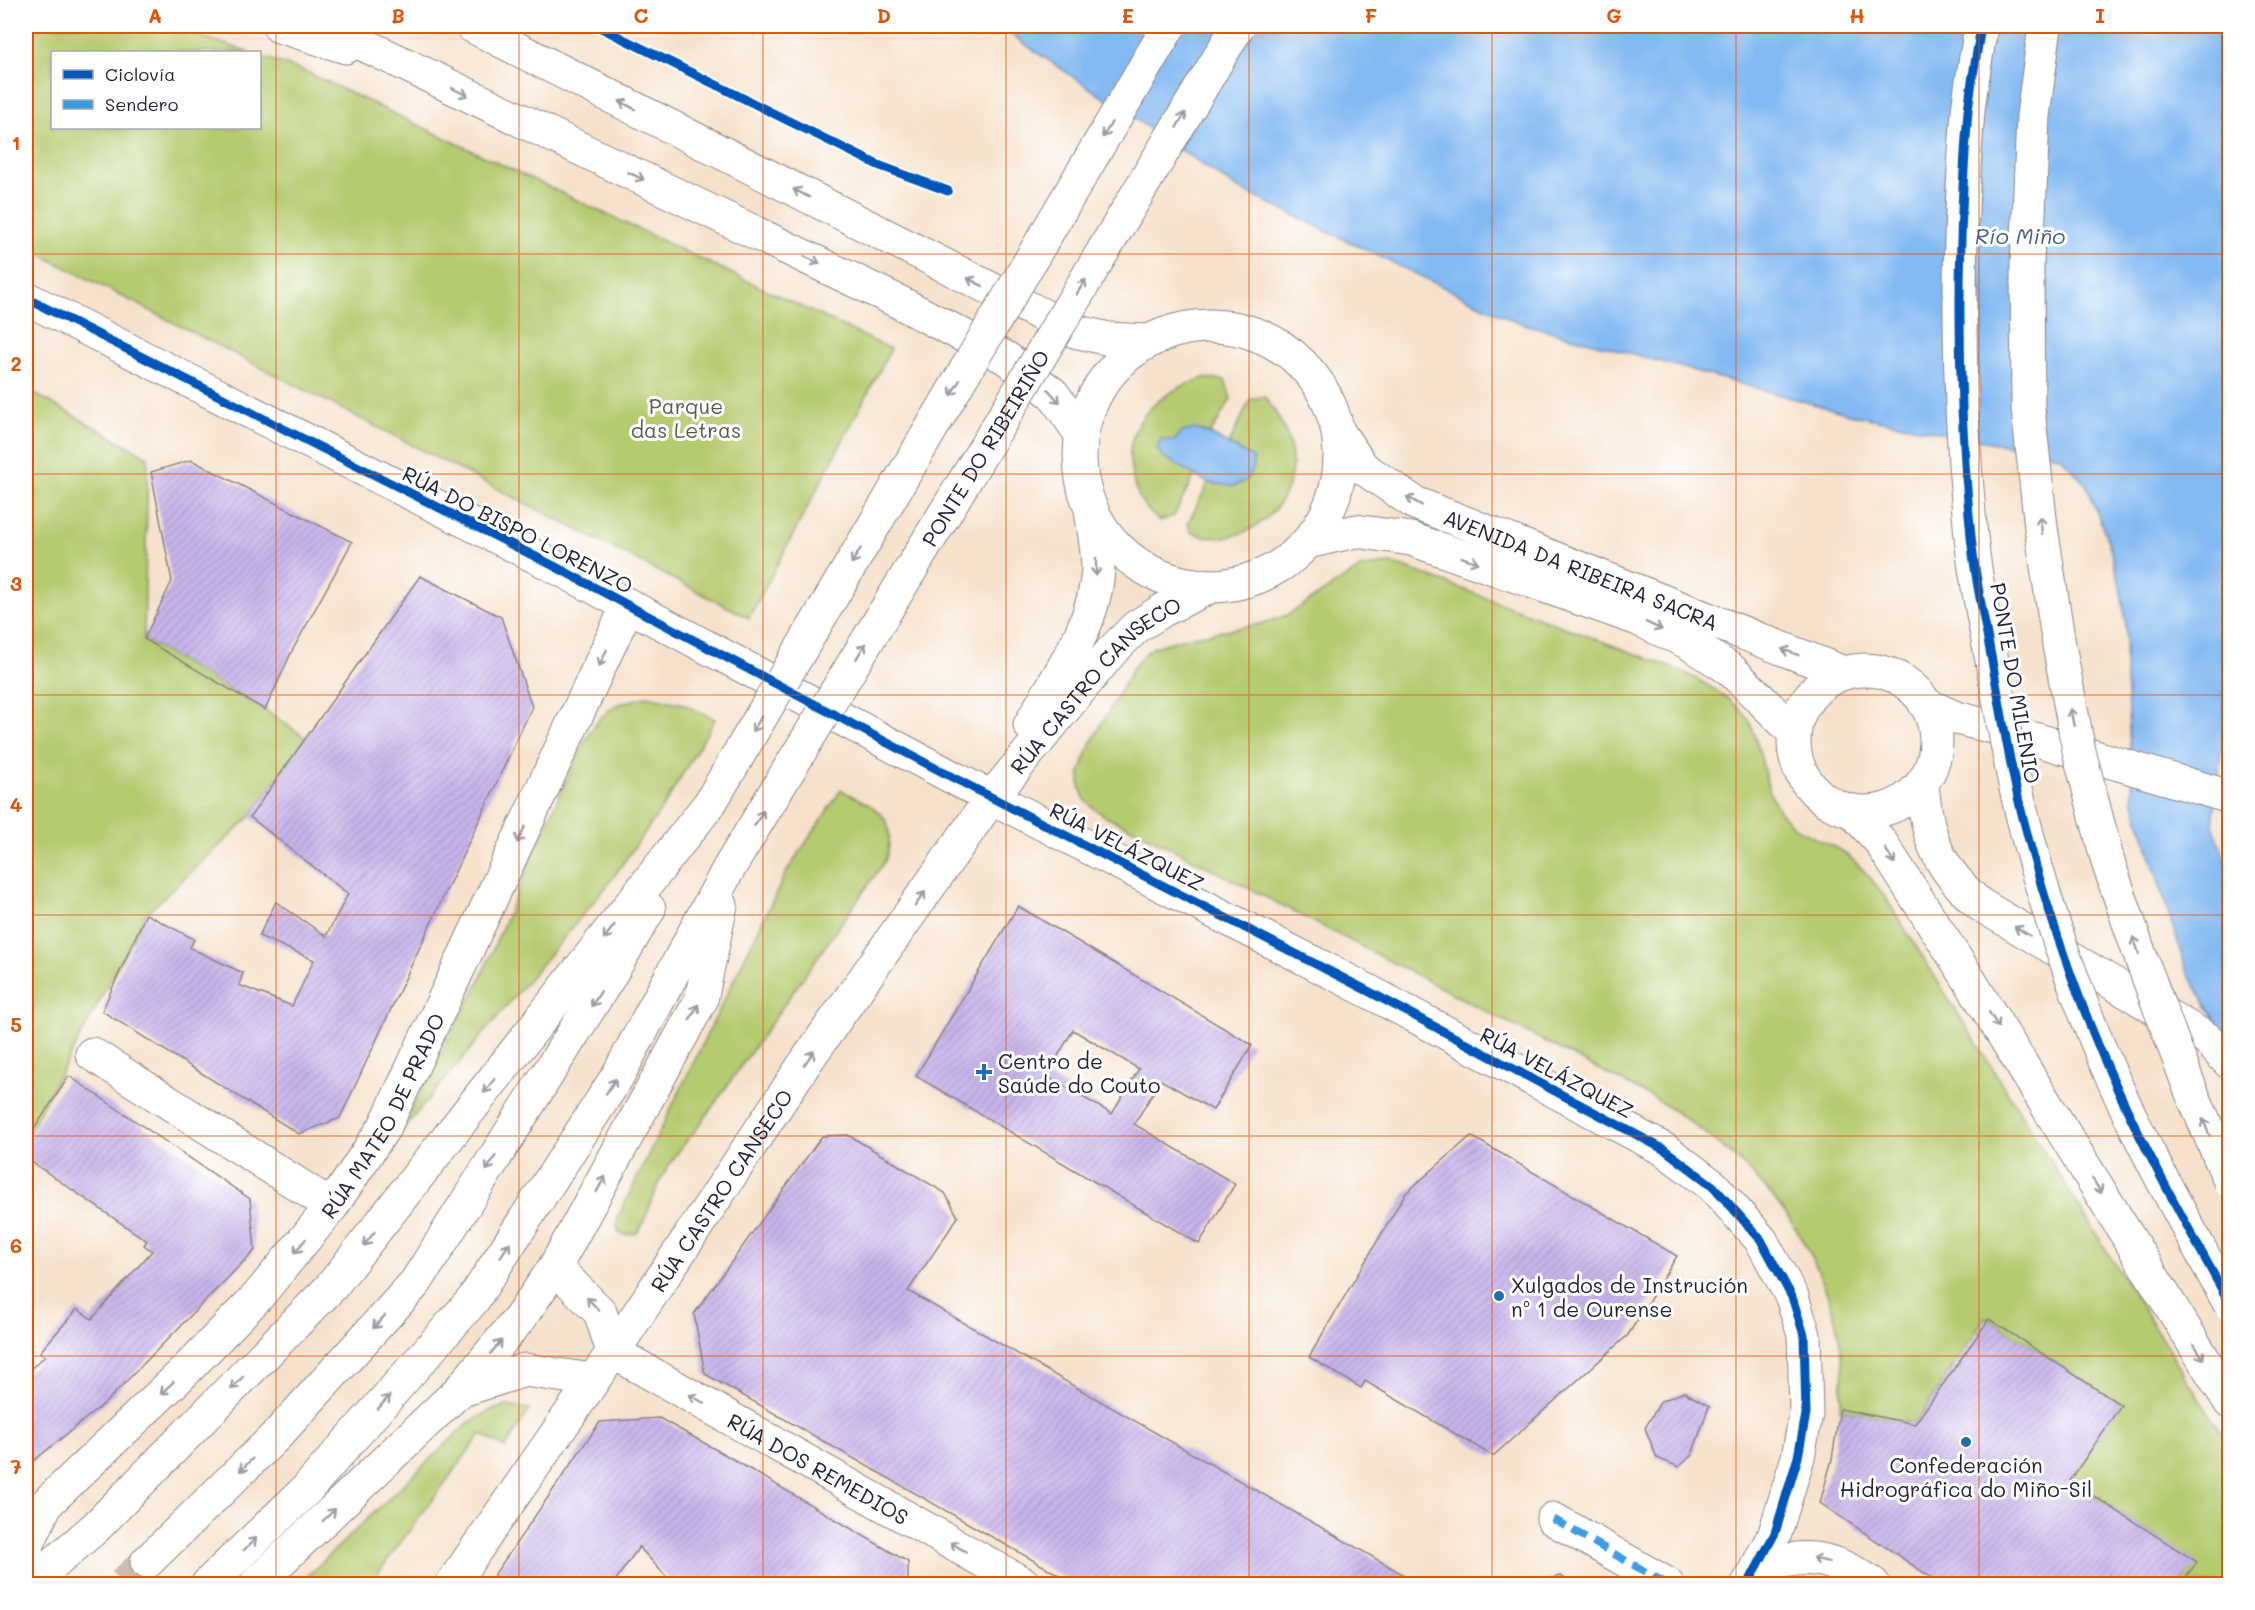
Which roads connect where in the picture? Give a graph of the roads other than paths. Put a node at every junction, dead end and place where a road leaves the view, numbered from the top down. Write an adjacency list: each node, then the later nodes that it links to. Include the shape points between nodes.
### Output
1 (279, 26): 8 (main road)
2 (325, 26): 8 (main road)
3 (472, 26): 10 (main road, one-way to 3, via 1109,339 1074,331)
4 (1169, 26): 24 (main road, one-way to 24, bridge)
5 (1238, 26): 26 (main road, PONTE DO RIBEIRIÑO, one-way to 5, bridge)
6 (1981, 26): 32 (main road, PONTE DO MILENIO, bridge, via 1969,109 1964,192 1962,409 1970,528 2012,766 2040,880 2092,1031 2130,1116)
7 (2045, 26): 29 (main road, one-way to 7, bridge, via 2191,1092 2108,862 2079,751 2059,645 2028,409 2027,264 2033,116)
8 (407, 66): 12 (main road, one-way to 12, via 1006,358 1053,394)
9 (26, 298): 16 (main road, RÚA DO BISPO LORENZO)
10 (1147, 341): 11 (main road, via 1186,327 1227,326 1266,338 1300,361 1326,394); 12 (main road, via 1116,365 1093,397)
11 (1339, 433): 14 (main road, via 1340,470 1332,503); 17 (main road, AVENIDA DA RIBEIRA SACRA, one-way to 11, via 1415,503 1363,468)
12 (1081, 434): 13 (main road, via 1080,473)
13 (1091, 509): 15 (main road, via 1111,541 1140,565 1174,581); 22 (main road, RÚA CASTRO CANSECO, one-way to 22, via 1098,567 1089,613 1066,664)
14 (1312, 541): 15 (main road, via 1290,560 1253,579); 20 (main road, AVENIDA DA RIBEIRA SACRA, one-way to 20, via 1356,531 1411,539 1638,619 1689,643 1730,669)
15 (1211, 586): 22 (main road, RÚA CASTRO CANSECO, via 1136,627)
16 (628, 605): 22 (main road, RÚA DO BISPO LORENZO); 30 (main road, RÚA MATEO DE PRADO, one-way to 30, via 385,1126)
17 (1844, 673): 18 (main road, via 1862,670 1898,678); 20 (main road, via 1816,689 1805,702)
18 (1925, 704): 19 (main road, via 1956,718); 21 (main road, via 1934,723 1936,744)
19 (1997, 728): 21 (main road, via 1961,739); 23 (main road)
20 (1794, 732): 25 (main road, via 1794,754 1801,774 1814,791 1832,804)
21 (1927, 774): 25 (main road, via 1909,798 1892,807); 28 (main road, one-way to 21, via 2207,1039 1979,904 1952,877 1929,836 1925,818)
22 (992, 797): 33 (main road, RÚA CASTRO CANSECO, one-way to 22, via 806,1063); 40 (main road, RÚA VELÁZQUEZ, via 1368,991 1654,1145 1713,1186 1761,1240 1792,1297 1804,1335 1806,1414 1798,1457 1775,1533)
23 (2229, 797)
24 (710, 803): 39 (main road, one-way to 39, via 609,977 416,1282 278,1434); 42 (main road, one-way to 42, via 331,1287 96,1527)
25 (1852, 811): 36 (main road, one-way to 36, via 1880,841 1964,971)
26 (729, 868): 31 (main road, one-way to 26, via 701,1000); 43 (main road, PONTE DO RIBEIRIÑO, one-way to 26, via 306,1491 473,1300 617,1077)
27 (92, 1054): 30 (main road)
28 (2229, 1063)
29 (2229, 1180)
30 (332, 1206): 38 (main road, RÚA MATEO DE PRADO, one-way to 38, via 258,1296 46,1504)
31 (555, 1267): 33 (main road, one-way to 31, via 600,1312); 35 (main road, one-way to 31)
32 (2229, 1304)
33 (613, 1352): 34 (main road, RÚA CASTRO CANSECO); 41 (main road, RÚA DOS REMEDIOS, one-way to 33)
34 (592, 1380): 35 (main road, via 525,1370); 45 (main road, RÚA CASTRO CANSECO)
35 (459, 1391): 44 (main road, one-way to 35)
36 (2229, 1402)
37 (1553, 1519): 46 (main road)
38 (26, 1548)
39 (147, 1562)
40 (1753, 1577): 47 (main road, one-way to 40, via 1811,1557 1786,1560)
41 (1010, 1582)
42 (30, 1584)
43 (208, 1584)
44 (256, 1584)
45 (452, 1584)
46 (1667, 1584)
47 (1873, 1584)

